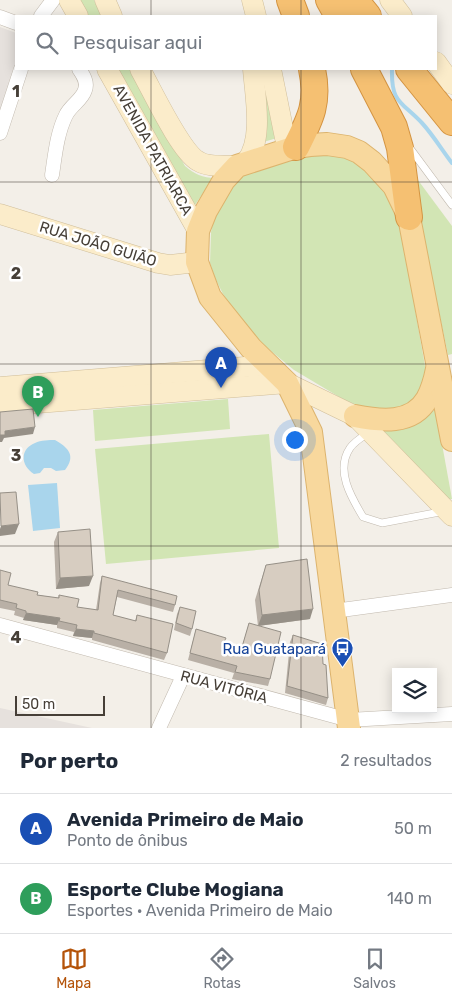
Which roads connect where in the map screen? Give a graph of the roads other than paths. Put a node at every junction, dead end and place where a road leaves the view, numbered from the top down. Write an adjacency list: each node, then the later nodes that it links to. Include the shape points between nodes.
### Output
1 (52, 0): 10 (street)
2 (69, 0): 11 (main road)
3 (105, 0): 12 (main road)
4 (242, 0): 13 (main road)
5 (252, 0): 14 (main road)
6 (290, 0): 15 (highway)
7 (329, 0): 16 (highway)
8 (355, 0): 17 (highway)
9 (390, 0): 18 (main road)
10 (42, 15)
11 (77, 15)
12 (112, 15)
13 (245, 15)
14 (256, 15)
15 (296, 15)
16 (337, 15)
17 (367, 15)
18 (401, 15)
19 (0, 17): 20 (street)
20 (15, 23)
21 (437, 63): 31 (main road)
22 (21, 70): 34 (street)
23 (80, 70): 37 (street, via 86,82 85,89 65,118 56,145)
24 (108, 70): 41 (main road, AVENIDA PATRIARCA)
25 (141, 70): 36 (main road, AVENIDA PATRIARCA, via 185,149 198,161 211,165)
26 (253, 70): 36 (main road, via 256,129 252,154)
27 (271, 70): 35 (main road, via 285,138)
28 (312, 70): 35 (highway, via 314,105)
29 (365, 70): 33 (highway)
30 (410, 70): 32 (highway)
31 (452, 84)
32 (452, 122)
33 (394, 127): 38 (lane); 40 (highway, via 404,166)
34 (0, 133)
35 (296, 147): 36 (main road); 40 (main road, via 327,144 359,152 394,186)
36 (241, 164): 41 (main road, via 224,180)
37 (52, 175)
38 (452, 205)
39 (0, 214): 42 (main road, RUA JOÃO GUIÃO, via 170,265)
40 (410, 216): 44 (main road)
41 (198, 231): 42 (main road)
42 (196, 262): 43 (main road, via 210,297 236,332)
43 (268, 365): 45 (main road); 46 (main road)
44 (441, 368): 48 (main road, via 427,400 418,410 408,417); 49 (main road)
45 (287, 383): 47 (main road); 48 (main road); 52 (main road, via 311,432)
46 (0, 387)
47 (0, 406)
48 (363, 424): 50 (main road); 50 (lane, via 344,459 351,498 363,517 382,522)
49 (452, 440)
50 (449, 514)
51 (452, 595): 52 (street)
52 (334, 611): 56 (main road)
53 (0, 625): 54 (street, RUA VITÓRIA)
54 (183, 676): 56 (street, RUA VITÓRIA); 57 (street)
55 (452, 714): 56 (street, RUA VITÓRIA)
56 (349, 724)
57 (159, 728)

